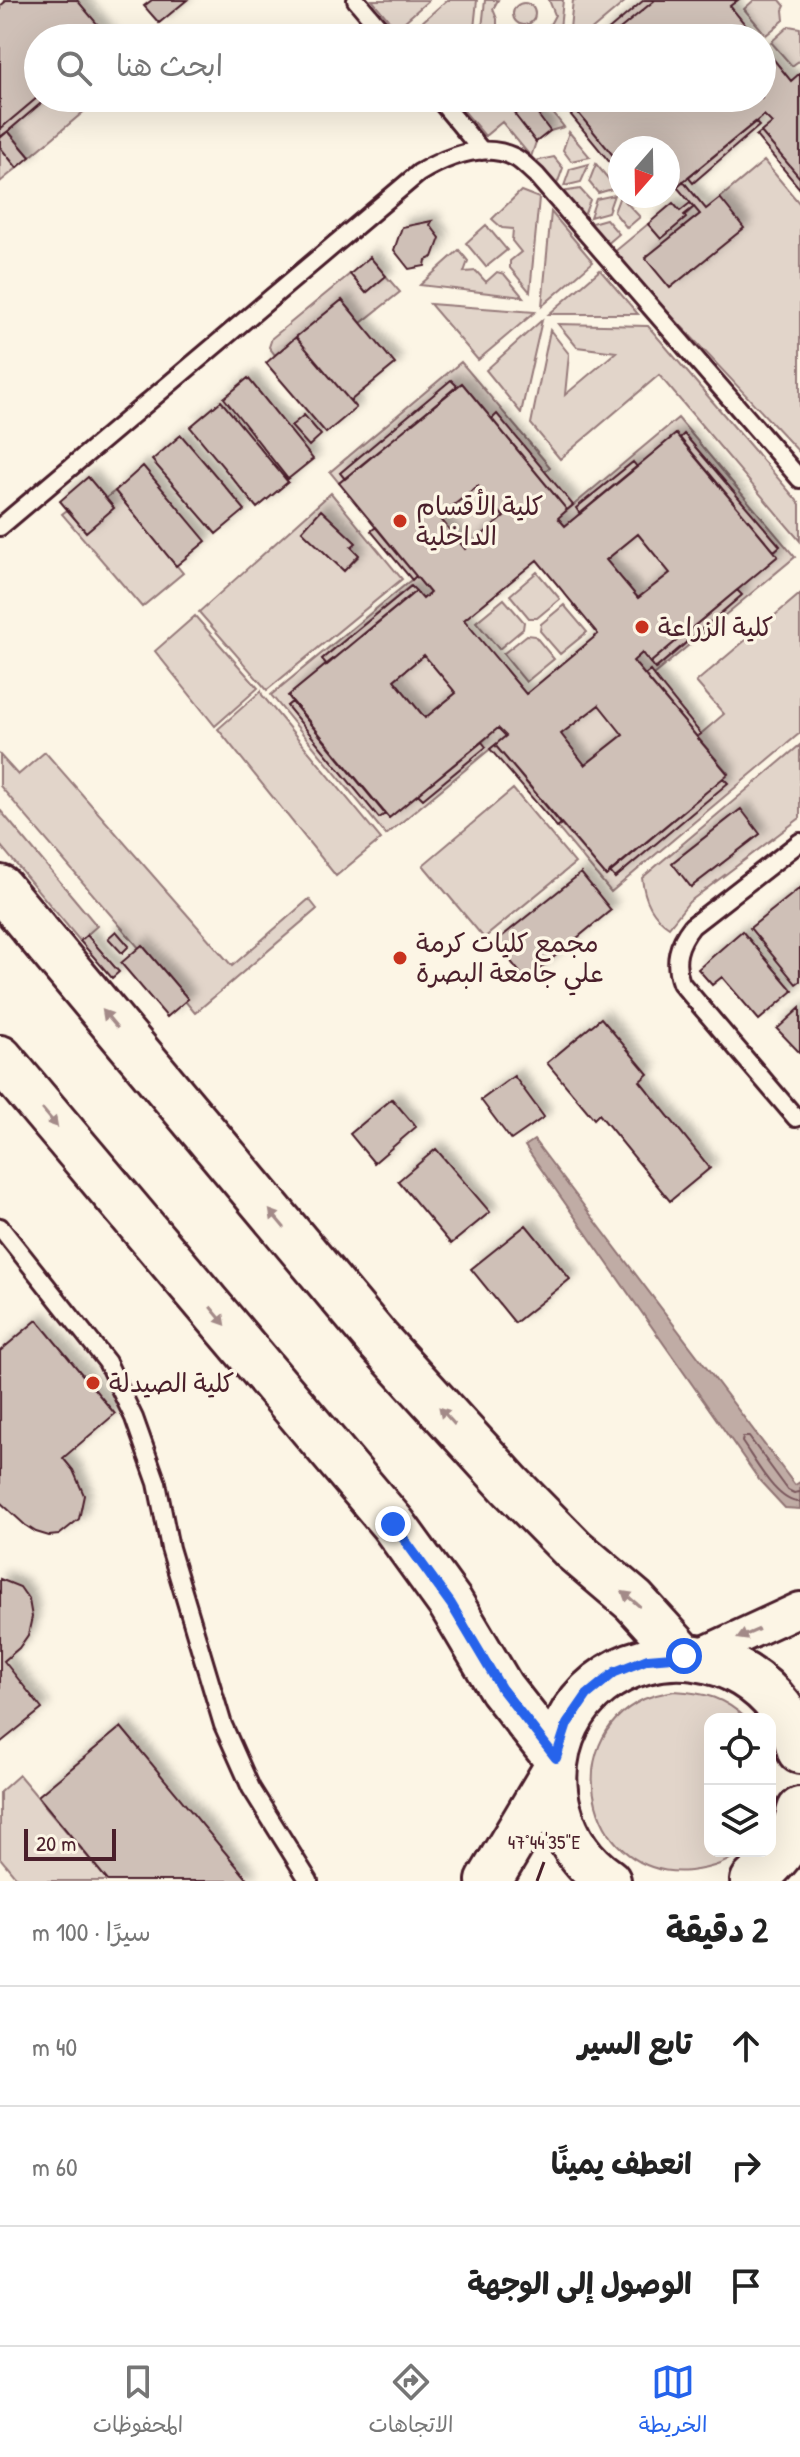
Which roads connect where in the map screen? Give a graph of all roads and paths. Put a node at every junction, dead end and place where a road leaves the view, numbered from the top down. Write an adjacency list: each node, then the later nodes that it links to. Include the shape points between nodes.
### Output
1 (356, 0): 2 (lane)
2 (376, 24)
3 (450, 112): 4 (lane)
4 (482, 151): 5 (lane, via 500,151 536,175); 6 (lane, via 438,162 419,173)
5 (800, 479)
6 (0, 527)
7 (800, 842): 10 (lane, via 692,926 676,963 681,983)
8 (0, 888): 13 (street, one-way to 8, via 574,1550 377,1339)
9 (0, 1058): 15 (street, one-way to 15, via 393,1524)
10 (796, 1118)
11 (0, 1227): 17 (lane, via 107,1362 134,1418 223,1725 251,1788)
12 (800, 1609): 13 (street, one-way to 13)
13 (690, 1656): 14 (street, via 728,1665 758,1683 781,1707); 15 (street, via 648,1659 615,1672 587,1695 567,1724)
14 (800, 1751)
15 (555, 1765): 18 (street); 19 (street, via 557,1809 571,1843)
16 (800, 1810): 20 (street, via 777,1859)
17 (309, 1881)
18 (489, 1881)
19 (608, 1881)
20 (753, 1881)

